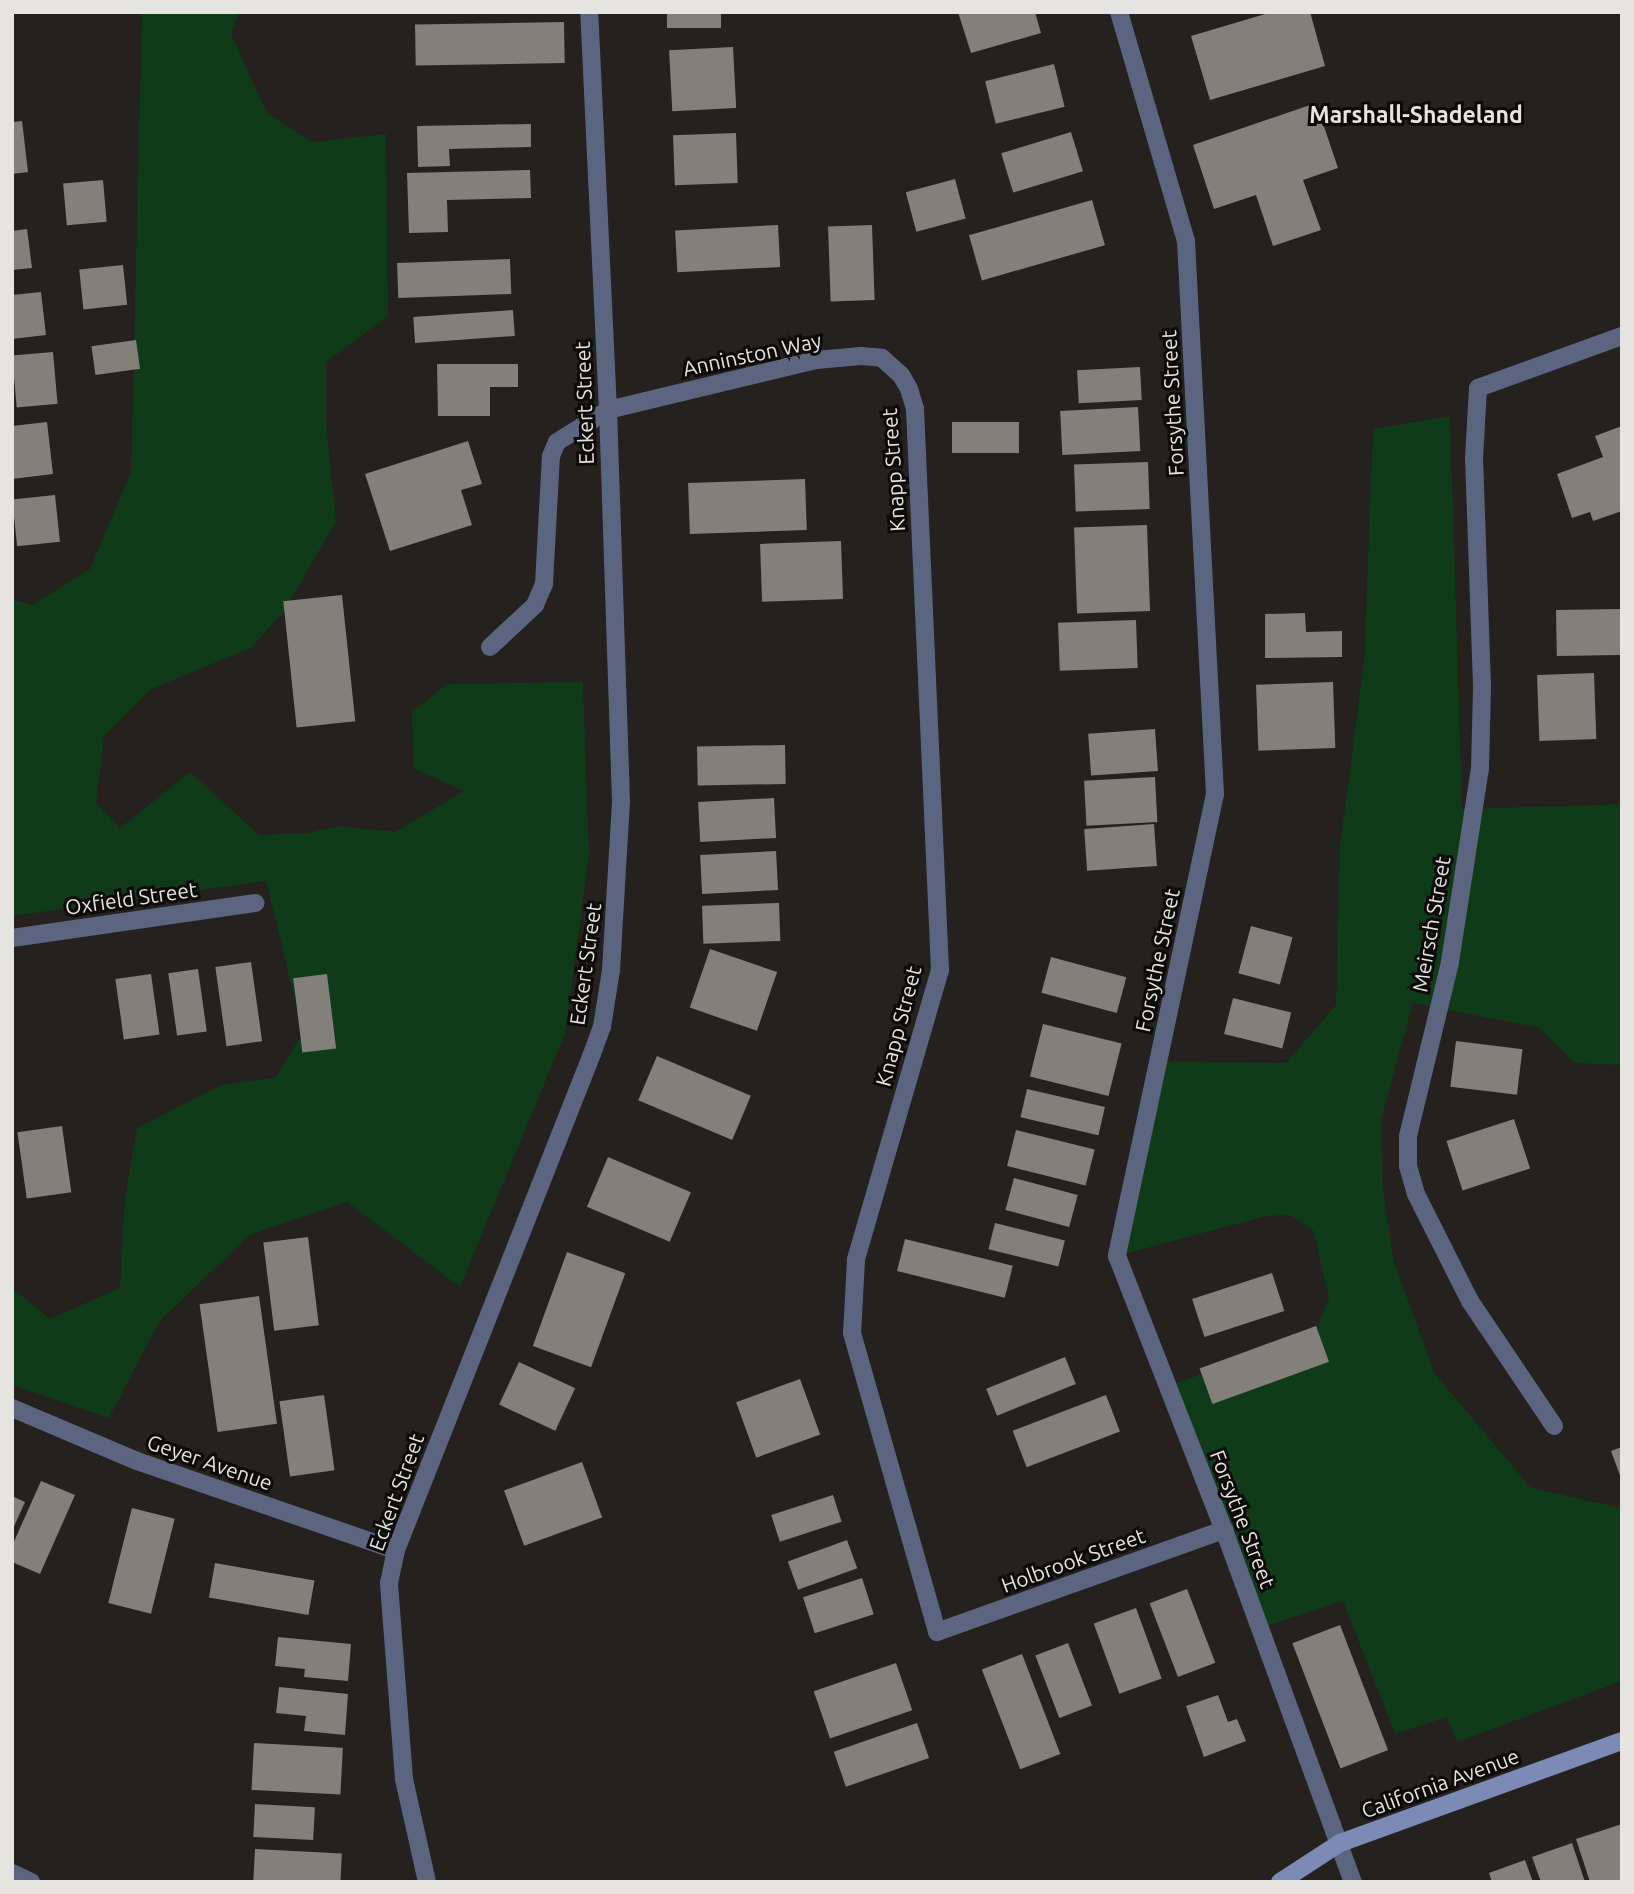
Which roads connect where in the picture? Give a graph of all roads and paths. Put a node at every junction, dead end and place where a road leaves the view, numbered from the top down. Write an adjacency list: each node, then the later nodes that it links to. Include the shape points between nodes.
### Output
1 (589, 12): 5 (street, Eckert Street)
2 (1119, 12): 11 (street, Forsythe Street, via 1186,241 1216,794 1117,1256)
3 (1622, 336): 10 (street, Meirsch Street, via 1478,388 1474,458 1482,687 1480,768 1450,962 1408,1136 1408,1166 1416,1195 1470,1301)
4 (901, 375): 5 (street, Anninston Way, via 882,358 816,360); 13 (street, Knapp Street, via 915,409 940,970 856,1259 852,1333)
5 (608, 410): 6 (street, Anninston Way, via 557,442 551,456 544,584 535,605); 12 (street, Eckert Street, via 621,801 611,970 602,1027)
6 (490, 646)
7 (256, 903): 8 (street, Oxfield Street)
8 (12, 938)
9 (12, 1408): 12 (street, Geyer Avenue, via 137,1461)
10 (1554, 1426)
11 (1224, 1530): 13 (street, Holbrook Street); 15 (street, Forsythe Street)
12 (396, 1550): 18 (street, Eckert Street, via 389,1583 404,1779)
13 (937, 1632)
14 (1622, 1741): 15 (street, California Avenue)
15 (1340, 1843): 19 (street, California Avenue); 20 (street, Forsythe Street)
16 (12, 1873): 17 (street)
17 (31, 1882)
18 (427, 1882)
19 (1280, 1882)
20 (1353, 1882)

